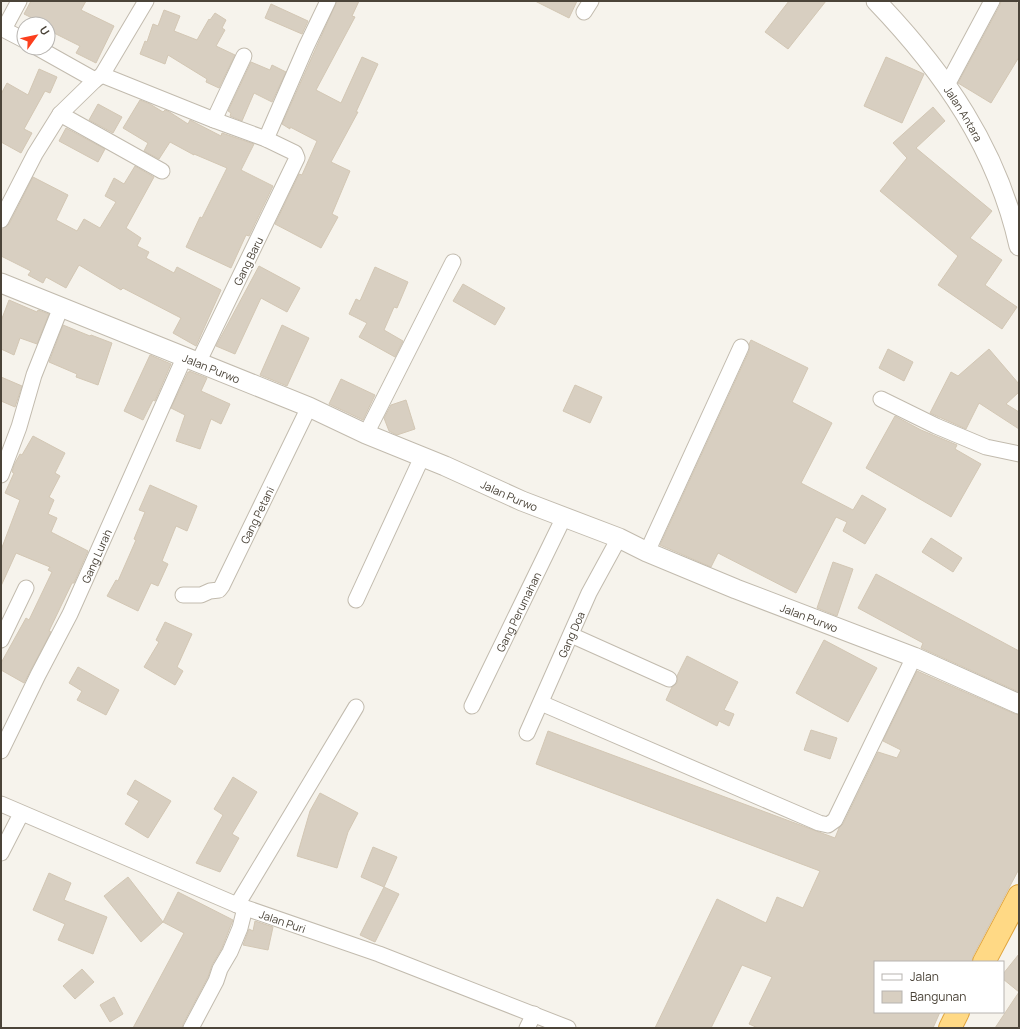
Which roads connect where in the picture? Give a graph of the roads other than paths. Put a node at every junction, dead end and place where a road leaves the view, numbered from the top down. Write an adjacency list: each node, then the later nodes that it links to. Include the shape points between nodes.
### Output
1 (18, 1): 6 (street)
2 (146, 1): 10 (street)
3 (328, 1): 14 (street)
4 (876, 1): 11 (street, Jalan Antara)
5 (992, 1): 11 (street)
6 (3, 28): 7 (street)
7 (16, 35)
8 (55, 56): 10 (street)
9 (244, 56): 13 (street)
10 (98, 77): 12 (street); 13 (street)
11 (947, 84): 17 (street, Jalan Antara, via 987,152 999,179)
12 (60, 114): 15 (street); 16 (street, via 34,154)
13 (214, 120): 14 (street)
14 (266, 139): 22 (street, Gang Baru, via 295,153 298,158)
15 (162, 171)
16 (1, 220)
17 (1019, 246)
18 (453, 262): 25 (street)
19 (1, 283): 20 (street, Jalan Purwo)
20 (61, 307): 22 (street, Jalan Purwo); 28 (street, via 34,375)
21 (741, 347): 31 (street)
22 (191, 360): 24 (street, Jalan Purwo); 44 (street, Gang Lurah, via 70,614)
23 (881, 399): 26 (street, via 986,447)
24 (309, 407): 25 (street, Jalan Purwo); 33 (street, Gang Petani, via 222,586 219,590 201,595)
25 (366, 434): 27 (street, Jalan Purwo)
26 (1019, 454)
27 (422, 457): 29 (street, Jalan Purwo); 34 (street)
28 (1, 475)
29 (564, 517): 30 (street, Jalan Purwo); 41 (street, Gang Perumahan)
30 (619, 538): 31 (street, Jalan Purwo); 35 (street, Gang Doa, via 589,593)
31 (647, 552): 37 (street, Jalan Purwo)
32 (26, 588): 36 (street)
33 (183, 595)
34 (356, 600)
35 (571, 635): 38 (street); 39 (street, Gang Doa)
36 (1, 640)
37 (914, 657): 39 (street, via 835,820 828,825); 40 (street, Jalan Purwo)
38 (669, 679)
39 (541, 703): 43 (street, Gang Doa)
40 (1019, 704)
41 (472, 706)
42 (356, 708): 49 (street)
43 (527, 733)
44 (1, 751)
45 (1, 804): 46 (street, Jalan Puri)
46 (21, 814): 47 (street); 49 (street, Jalan Puri)
47 (1, 853)
48 (1019, 896): 50 (highway)
49 (241, 906): 52 (street, Jalan Puri, via 379,954); 53 (street, via 240,928)
50 (985, 961)
51 (958, 1013): 56 (highway)
52 (534, 1014): 54 (street); 55 (street, Jalan Puri)
53 (191, 1028)
54 (527, 1028)
55 (568, 1028)
56 (950, 1028)

